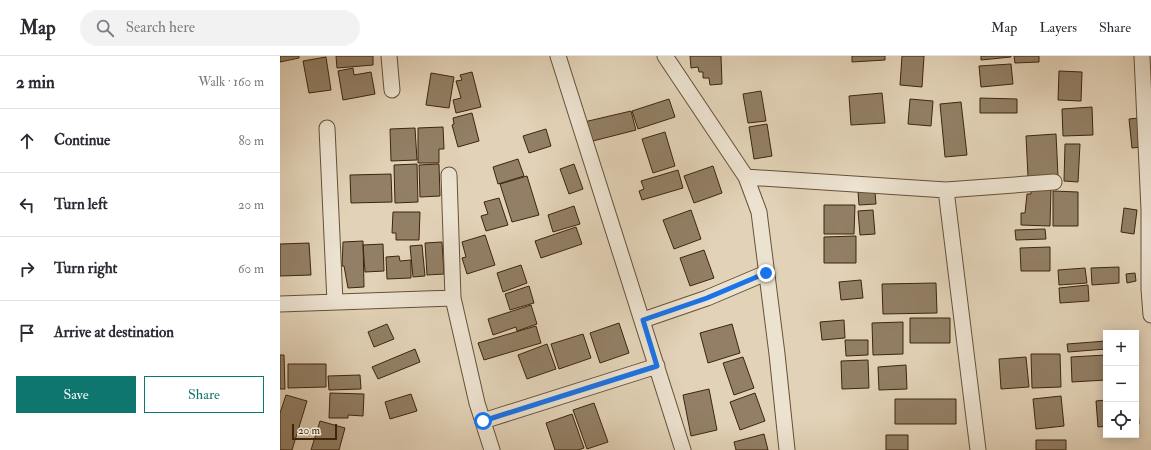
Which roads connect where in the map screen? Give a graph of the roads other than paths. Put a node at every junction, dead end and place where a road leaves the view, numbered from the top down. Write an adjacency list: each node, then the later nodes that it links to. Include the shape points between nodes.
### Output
1 (389, 56): 5 (street)
2 (558, 56): 17 (street)
3 (665, 56): 8 (street)
4 (1142, 56): 11 (street)
5 (392, 90)
6 (327, 128): 14 (street)
7 (448, 175): 13 (street)
8 (746, 177): 10 (street); 12 (street, via 759,212)
9 (1054, 182): 10 (street)
10 (946, 190): 23 (street)
11 (1150, 210): 16 (street)
12 (766, 273): 17 (street, via 707,298); 22 (street, via 778,354)
13 (453, 298): 14 (street); 19 (street)
14 (335, 302): 15 (street)
15 (280, 304)
16 (1151, 315)
17 (643, 320): 18 (street)
18 (657, 366): 19 (street); 21 (street)
19 (483, 421): 20 (street)
20 (492, 450)
21 (683, 450)
22 (787, 450)
23 (978, 450)

